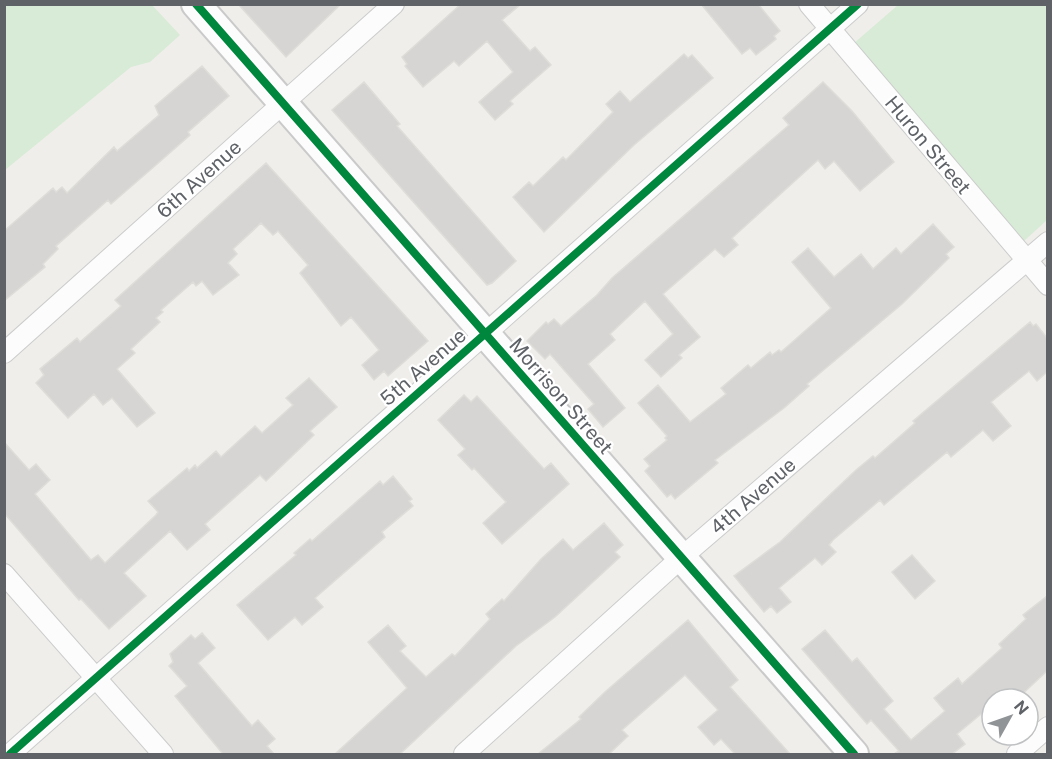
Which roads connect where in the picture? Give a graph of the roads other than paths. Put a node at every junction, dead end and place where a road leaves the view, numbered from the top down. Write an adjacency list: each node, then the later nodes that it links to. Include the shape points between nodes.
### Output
1 (196, 4): 6 (street, Morrison Street)
2 (394, 4): 6 (street, 6th Avenue)
3 (810, 4): 5 (street, Huron Street)
4 (858, 4): 5 (street, 5th Avenue)
5 (830, 29): 8 (street, Huron Street); 10 (street, 5th Avenue)
6 (283, 104): 10 (street, Morrison Street); 11 (street, 6th Avenue)
7 (1047, 242): 8 (street, 4th Avenue)
8 (1026, 260): 9 (street, Huron Street); 12 (street, 4th Avenue)
9 (1047, 285)
10 (485, 334): 12 (street, Morrison Street); 14 (street, 5th Avenue)
11 (4, 353)
12 (682, 557): 18 (street, 4th Avenue); 19 (street, Morrison Street)
13 (4, 574): 14 (street)
14 (95, 678): 16 (street, 5th Avenue); 17 (street)
15 (1047, 727): 20 (street)
16 (10, 754)
17 (163, 754)
18 (464, 754)
19 (854, 754)
20 (1017, 754)

